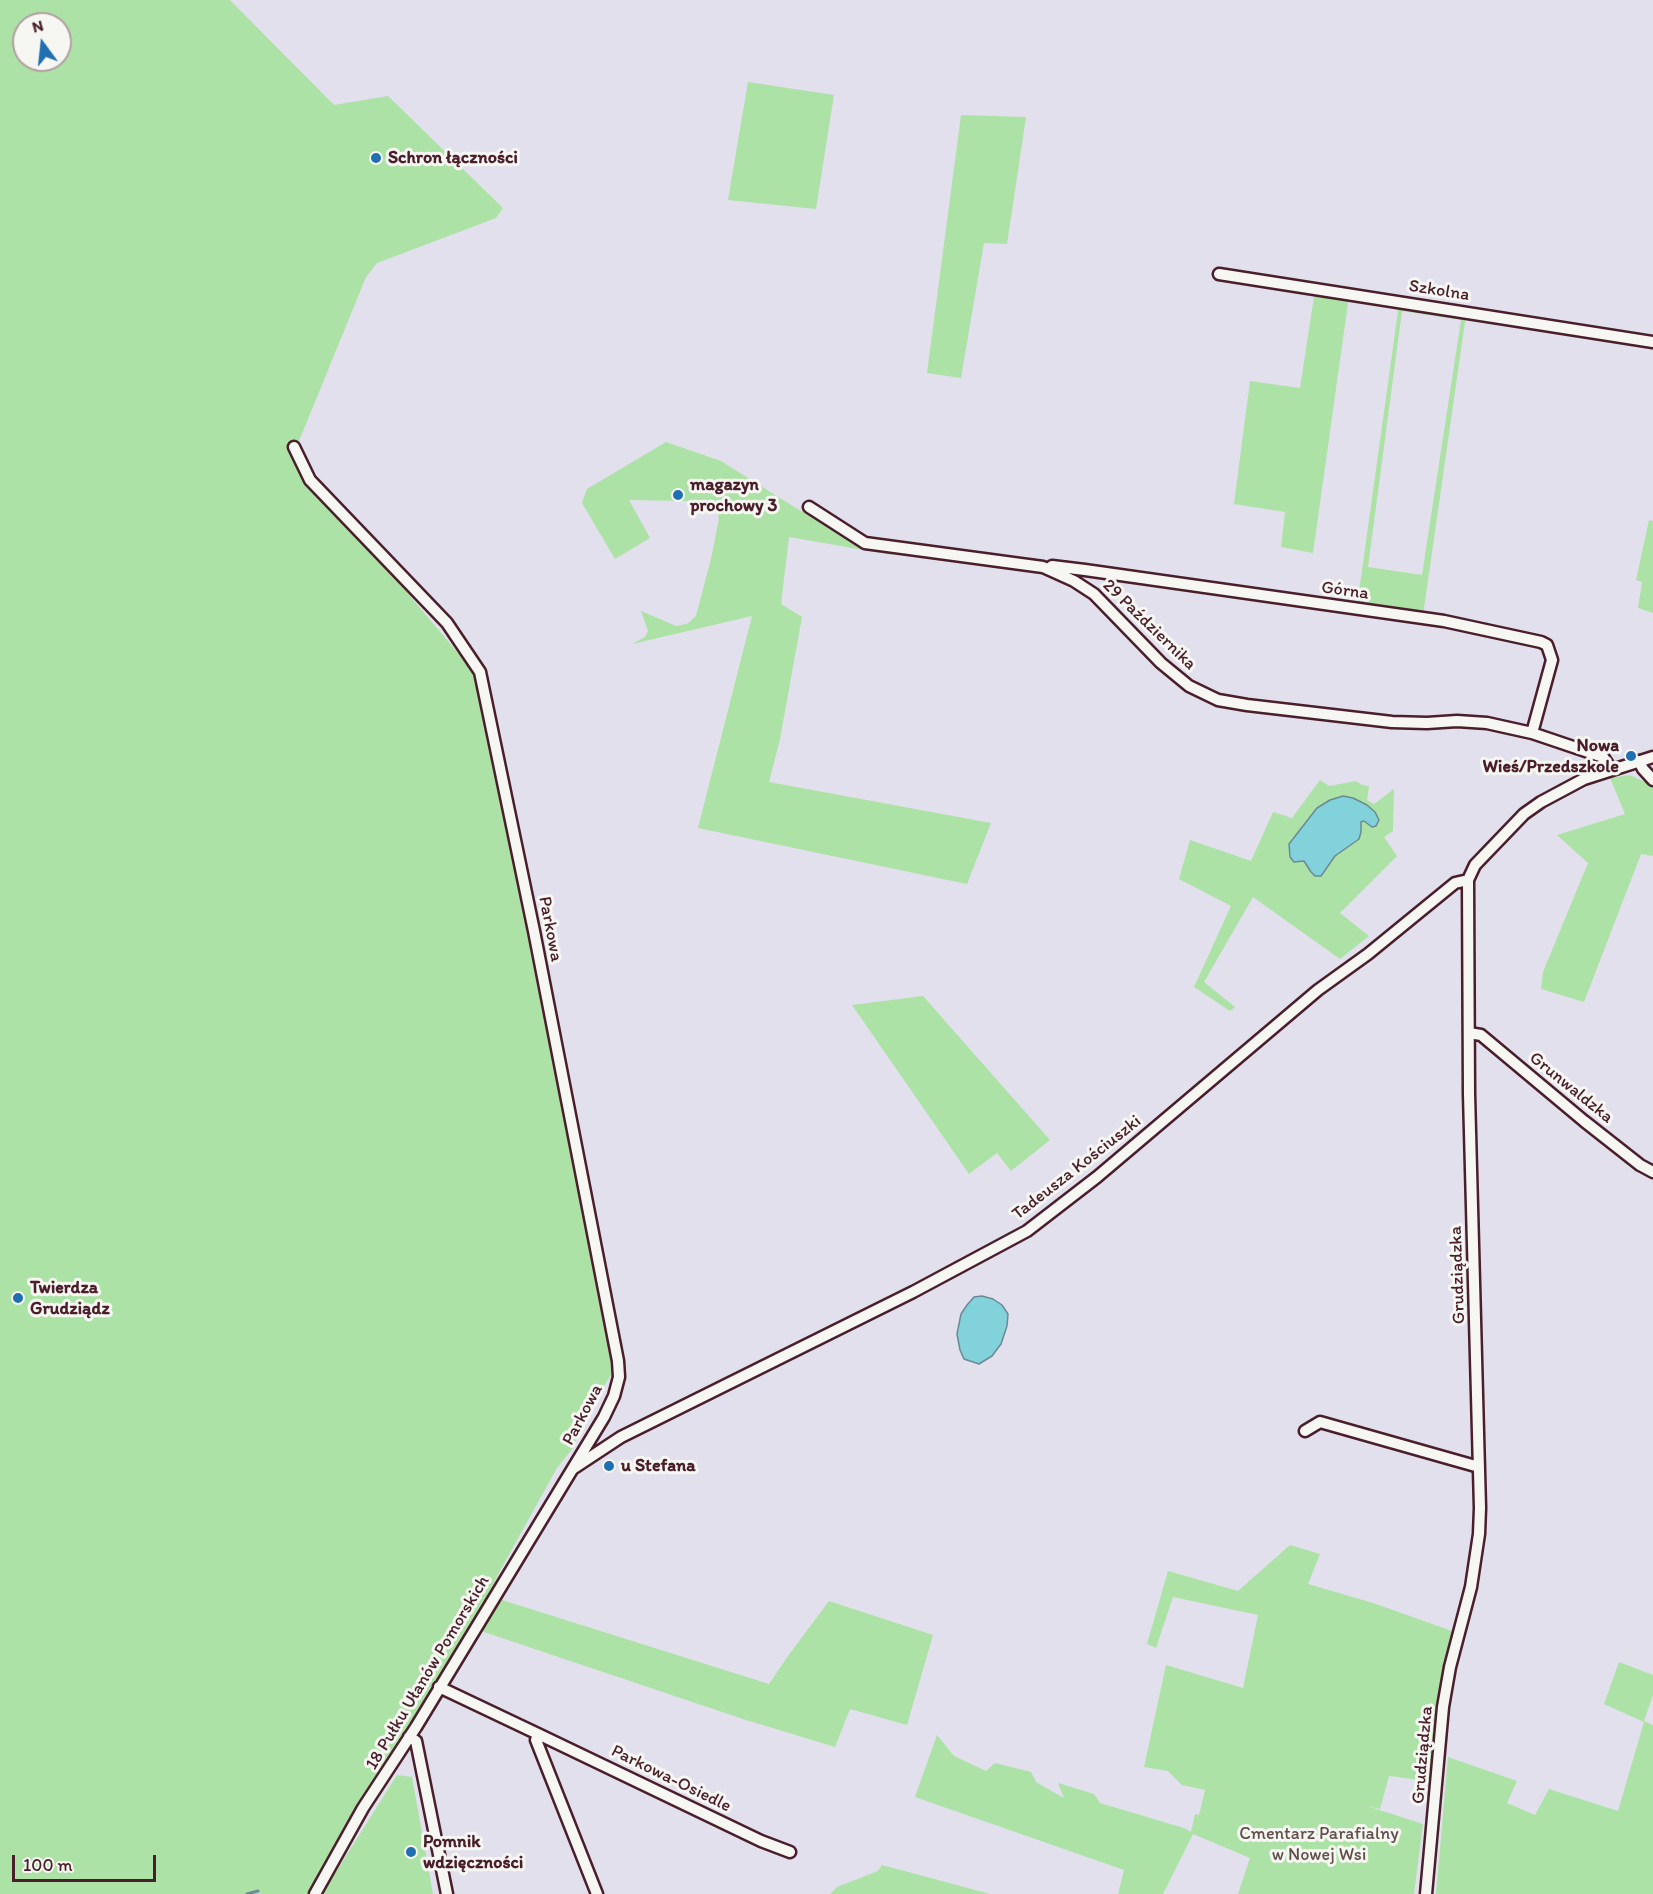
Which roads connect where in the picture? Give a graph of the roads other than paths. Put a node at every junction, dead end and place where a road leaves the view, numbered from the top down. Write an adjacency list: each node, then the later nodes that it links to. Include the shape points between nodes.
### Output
1 (1219, 274): 2 (street, Szkolna)
2 (1653, 342)
3 (294, 447): 16 (street, Parkowa, via 310,480 447,623 480,672 618,1360 614,1396)
4 (809, 507): 5 (street, 29 Października, via 865,543)
5 (1048, 569): 6 (street, 29 Października, via 1094,594 1161,663 1189,686 1218,700 1392,722 1487,723); 6 (street, Górna, via 1052,566 1444,621 1541,642 1547,645 1552,660)
6 (1532, 733): 9 (street, 29 Października, via 1603,757)
7 (1653, 757): 8 (street)
8 (1640, 761): 9 (street); 10 (street)
9 (1611, 769): 11 (street, via 1558,791 1524,814 1475,865)
10 (1653, 780)
11 (1468, 880): 12 (street, Grudziądzka); 16 (street, Tadeusza Kościuszki, via 1455,883 1318,990 1027,1230 913,1292 621,1437)
12 (1468, 1033): 13 (street, Grunwaldzka, via 1481,1035); 15 (street, Grudziądzka)
13 (1653, 1172)
14 (1305, 1431): 15 (street, via 1320,1422)
15 (1479, 1467): 24 (street, Grudziądzka, via 1476,1561 1443,1707)
16 (570, 1470): 17 (street, 18 Pułku Ułanów Pomorskich)
17 (439, 1687): 18 (street, Parkowa-Osiedle); 19 (street, 18 Pułku Ułanów Pomorskich)
18 (538, 1734): 20 (street, Parkowa-Osiedle); 23 (street, via 536,1740)
19 (410, 1737): 21 (street, 18 Pułku Ułanów Pomorskich, via 363,1808); 22 (street, via 416,1742)
20 (790, 1852)
21 (315, 1894)
22 (447, 1894)
23 (597, 1894)
24 (1426, 1894)

